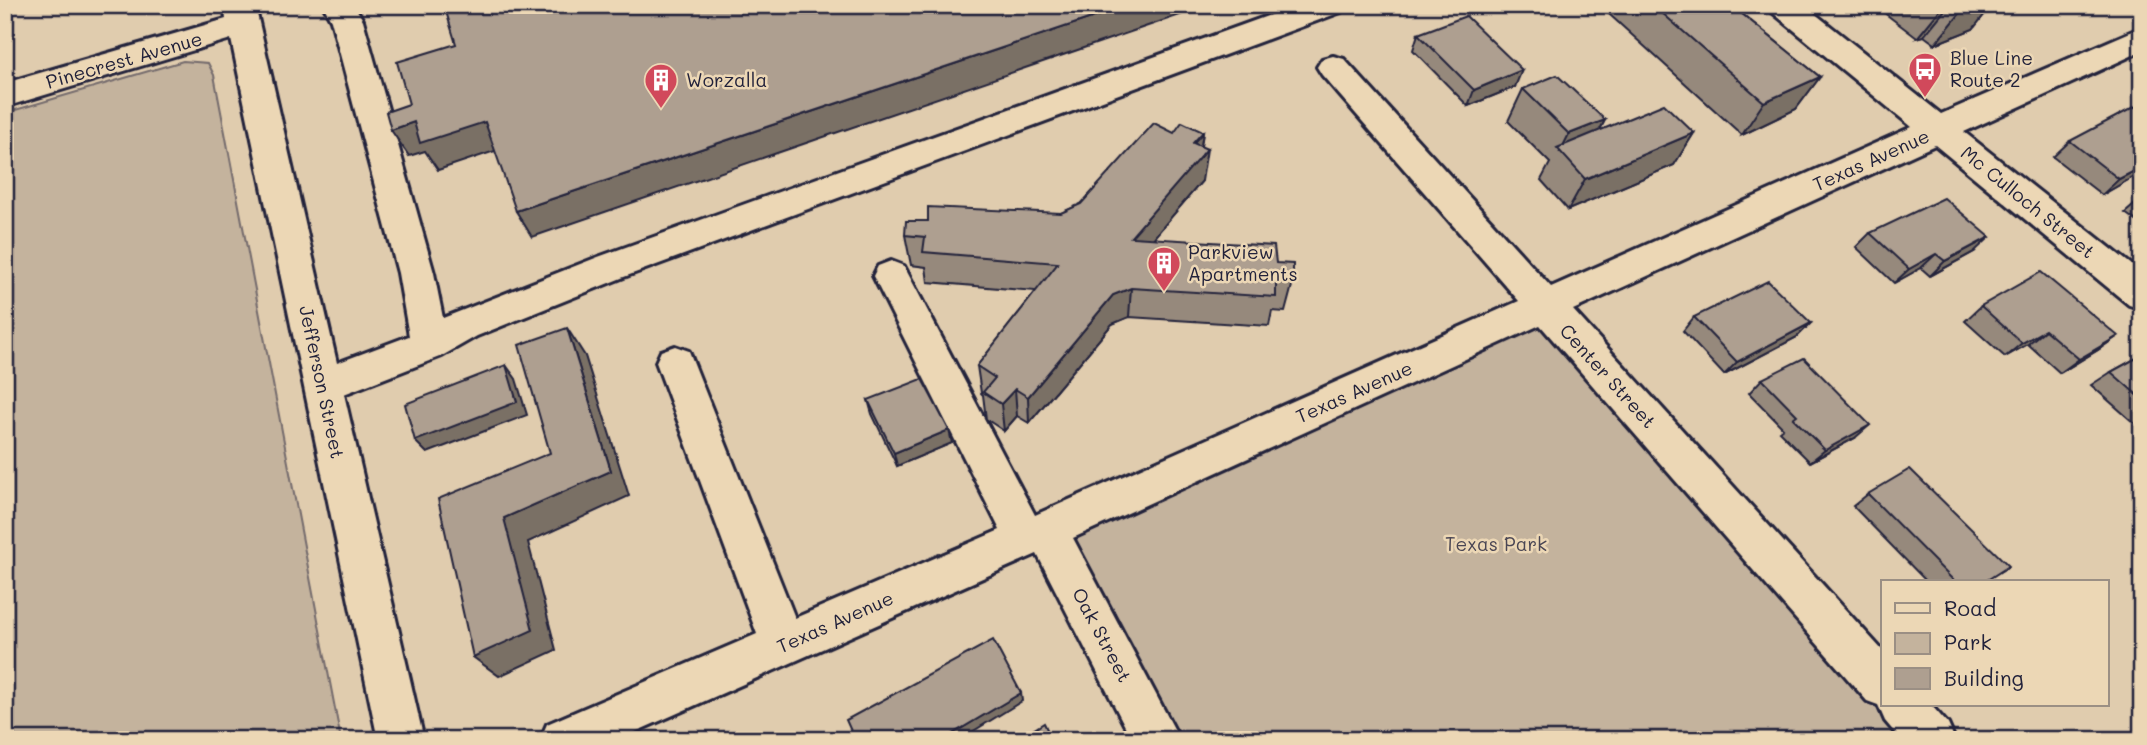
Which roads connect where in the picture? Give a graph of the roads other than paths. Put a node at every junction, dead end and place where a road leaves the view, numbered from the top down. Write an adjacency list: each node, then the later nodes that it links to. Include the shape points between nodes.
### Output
1 (338, 5): 12 (street, via 347,20 416,273)
2 (1330, 5): 12 (street, via 611,267 464,326)
3 (1783, 5): 8 (street, Mc Culloch Street)
4 (247, 12): 7 (street, Pinecrest Avenue); 14 (street, Jefferson Street)
5 (2142, 38): 8 (street, Texas Avenue)
6 (1334, 67): 11 (street, Center Street)
7 (5, 95)
8 (1939, 130): 10 (street, Mc Culloch Street); 11 (street, Texas Avenue)
9 (891, 276): 15 (street, Oak Street)
10 (2142, 294)
11 (1546, 307): 15 (street, Texas Avenue); 17 (street, Center Street)
12 (429, 345): 14 (street)
13 (675, 362): 16 (street)
14 (321, 385): 19 (street, Jefferson Street)
15 (1036, 534): 16 (street, Texas Avenue); 21 (street, Oak Street)
16 (783, 644): 20 (street, Texas Avenue)
17 (1881, 683)
18 (1902, 706): 22 (street)
19 (401, 740)
20 (563, 740)
21 (1157, 740)
22 (1932, 740)

